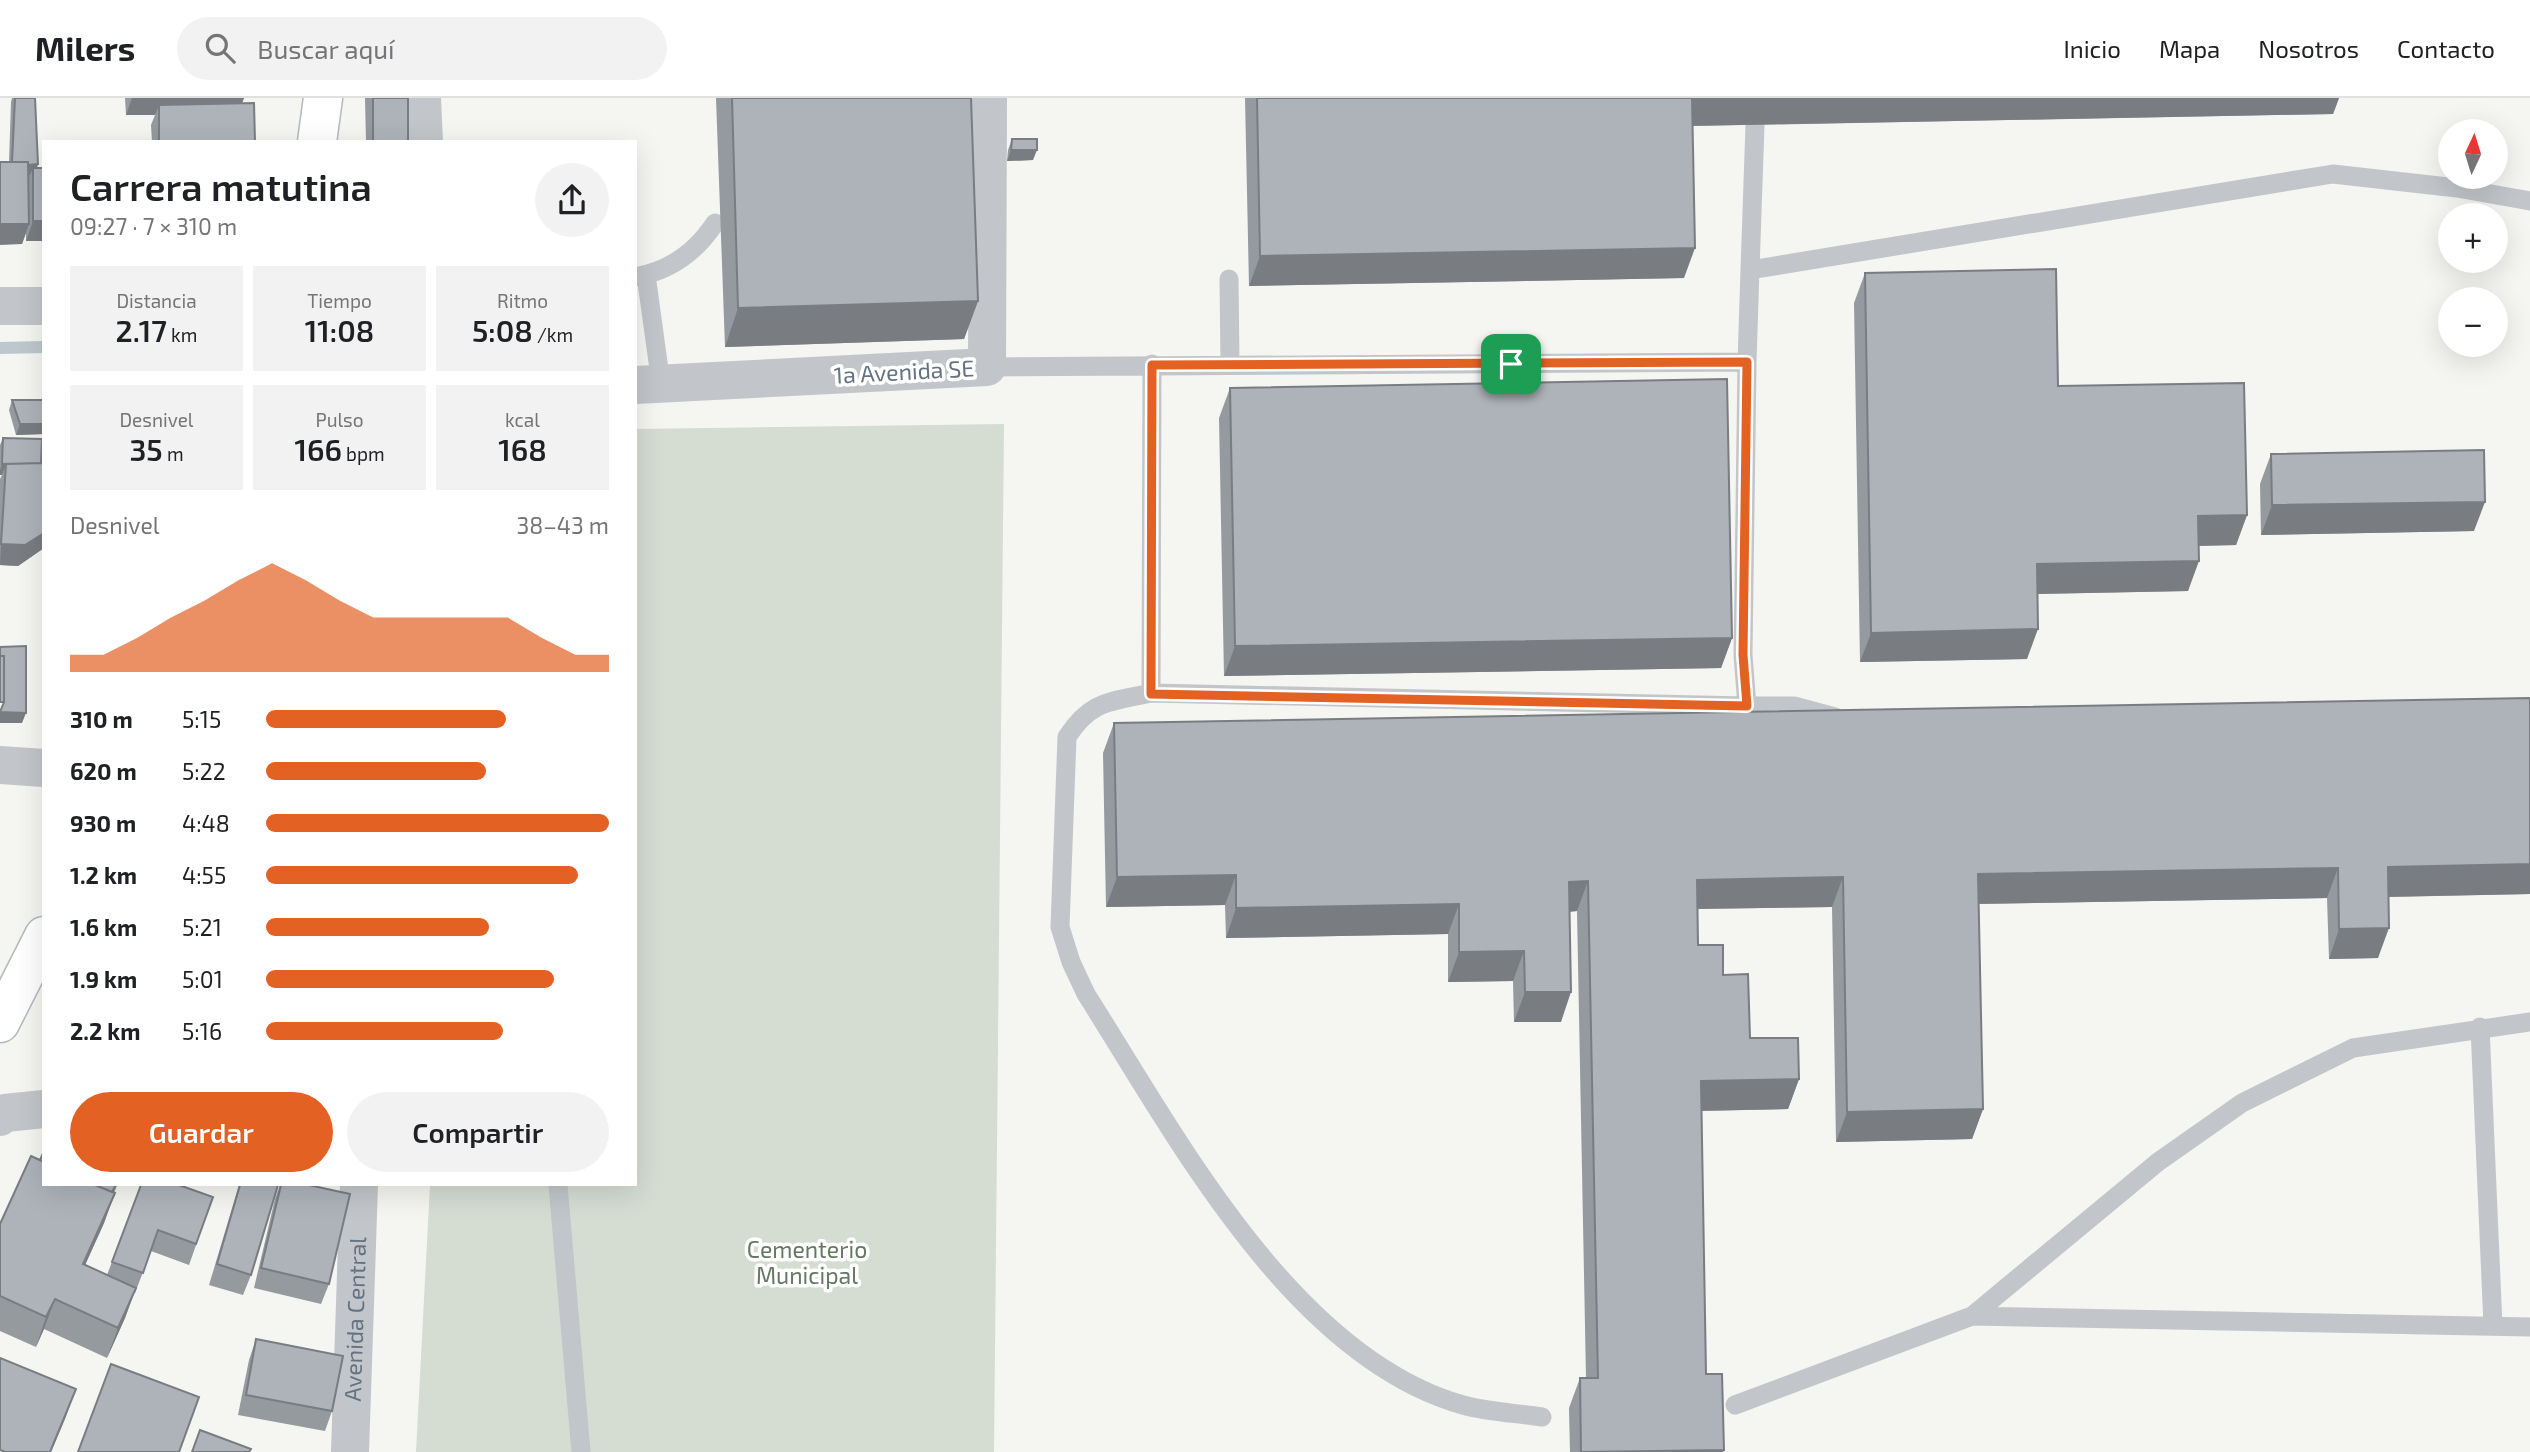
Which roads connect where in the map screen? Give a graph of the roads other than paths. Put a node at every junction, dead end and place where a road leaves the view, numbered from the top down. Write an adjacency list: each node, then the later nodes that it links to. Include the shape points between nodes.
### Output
1 (323, 98): 5 (main road)
2 (422, 98): 6 (street)
3 (988, 98): 17 (street, 1a Avenida SE)
4 (1755, 125): 9 (lane)
5 (317, 140)
6 (424, 140)
7 (2530, 201): 9 (lane, via 2333,174)
8 (715, 223): 10 (lane, via 689,254)
9 (1751, 270): 14 (lane)
10 (640, 276): 18 (lane)
11 (1229, 279): 16 (lane)
12 (0, 306): 13 (street)
13 (42, 306)
14 (1747, 362): 16 (lane); 20 (lane, via 1743,655)
15 (1152, 365): 16 (lane); 17 (lane); 19 (lane)
16 (1230, 365)
17 (987, 367): 18 (street, 1a Avenida SE)
18 (648, 385)
19 (1151, 694): 20 (lane); 36 (lane, via 1100,705 1081,715 1067,737 1060,927 1086,994 1213,1193 1310,1313 1370,1359 1416,1385 1463,1405)
20 (1747, 706): 21 (lane, via 1794,706)
21 (1848, 721)
22 (0, 765): 23 (street)
23 (42, 768)
24 (42, 940): 26 (main road)
25 (2530, 1022): 27 (lane)
26 (0, 1023)
27 (2480, 1027): 32 (lane, via 2353,1048 2242,1104 2158,1162); 33 (lane)
28 (42, 1109): 29 (street)
29 (0, 1117)
30 (357, 1186): 37 (street, Avenida Central)
31 (558, 1186): 38 (lane)
32 (1972, 1316): 33 (lane); 35 (lane)
33 (2493, 1326): 34 (lane)
34 (2530, 1327)
35 (1735, 1405)
36 (1542, 1417)
37 (350, 1452)
38 (581, 1452)

